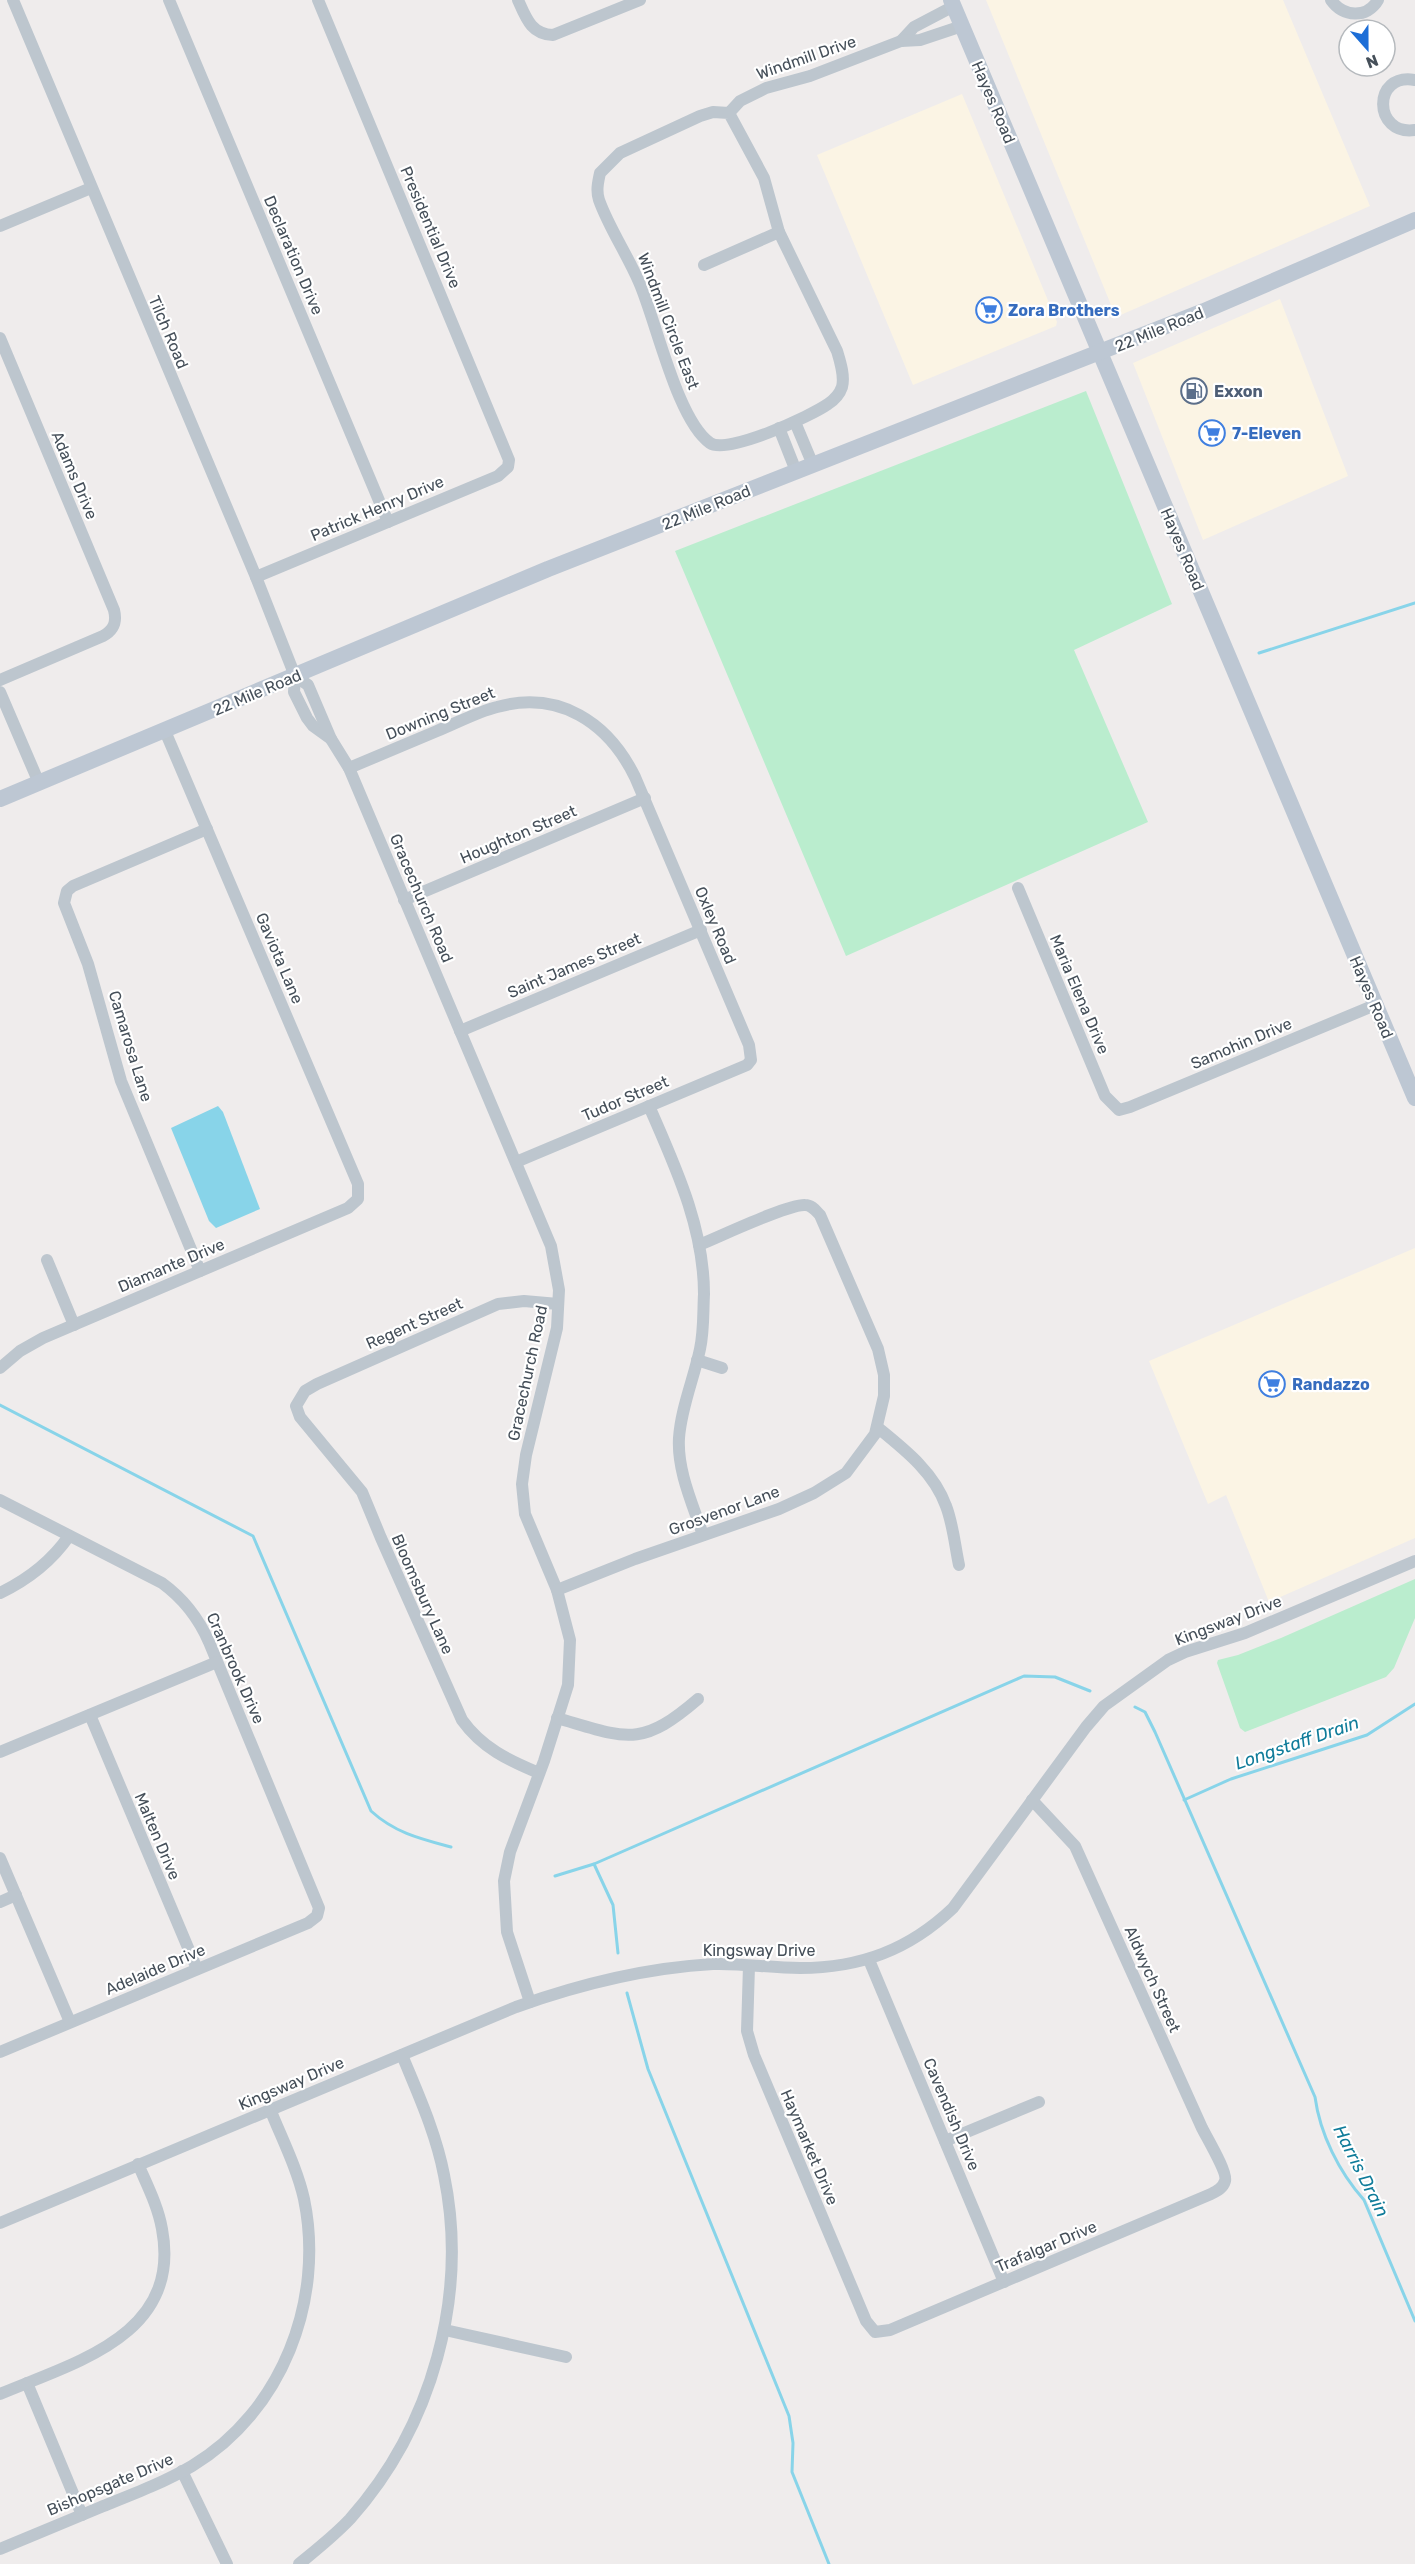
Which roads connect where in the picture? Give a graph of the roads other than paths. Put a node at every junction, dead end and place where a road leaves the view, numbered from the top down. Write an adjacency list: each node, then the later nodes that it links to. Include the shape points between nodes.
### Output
1 (13, 0): 14 (street, Tilch Road)
2 (169, 0): 26 (street, Declaration Drive)
3 (318, 0): 24 (street, Presidential Drive, via 508,454)
4 (518, 0): 5 (street, via 529,23 544,35 560,33)
5 (640, 0)
6 (1331, 0): 7 (street, via 1341,11 1351,14 1366,12)
7 (1378, 0)
8 (953, 3): 9 (street, Hayes Road); 10 (street, Windmill Drive, via 914,27)
9 (962, 26): 10 (street, Windmill Drive, via 920,40); 20 (street, Hayes Road)
10 (901, 40): 12 (street, Windmill Drive, via 810,76 752,93)
11 (1415, 80): 13 (street, via 1406,78 1390,86 1383,107 1386,118 1396,127)
12 (729, 113): 17 (street, via 764,178); 22 (street, Windmill Circle East, via 700,116 620,153 600,173 598,198 639,282 667,364 694,425 710,443 718,446)
13 (1415, 130)
14 (91, 188): 16 (street); 27 (street, Tilch Road)
15 (1415, 220): 20 (street, 22 Mile Road)
16 (0, 226)
17 (779, 232): 18 (street); 21 (street, via 837,351 843,385 830,403)
18 (704, 265)
19 (0, 338): 29 (street, Adams Drive, via 114,610 114,626 103,636)
20 (1100, 353): 23 (street, 22 Mile Road); 40 (street, Hayes Road)
21 (795, 422): 22 (street); 23 (street)
22 (779, 428): 25 (street)
23 (813, 465): 25 (street, 22 Mile Road)
24 (508, 467): 26 (street, Patrick Henry Drive, via 498,476)
25 (796, 471): 28 (street, 22 Mile Road, via 548,569)
26 (388, 522): 27 (street, Patrick Henry Drive)
27 (256, 577): 28 (street, Tilch Road)
28 (295, 676): 31 (street, 22 Mile Road); 32 (street, Gracechurch Road, via 308,686 331,739)
29 (0, 680)
30 (0, 692): 33 (street)
31 (165, 731): 33 (street, 22 Mile Road); 36 (street, Gaviota Lane)
32 (349, 768): 34 (street, Downing Street, via 491,709 543,703 579,715 606,733 626,759); 38 (street, Gracechurch Road)
33 (39, 783): 35 (street, 22 Mile Road)
34 (645, 798): 38 (street, Houghton Street); 39 (street, Oxley Road)
35 (0, 799)
36 (207, 829): 48 (street, Gaviota Lane, via 358,1184); 51 (street, Camarosa Lane, via 73,886 64,896 121,1081)
37 (1018, 888): 46 (street, Maria Elena Drive, via 1105,1096)
38 (404, 900): 41 (street, Gracechurch Road)
39 (700, 930): 41 (street, Saint James Street); 42 (street, Oxley Road, via 749,1045 751,1060)
40 (1375, 1005): 43 (street, Hayes Road); 46 (street, Samohin Drive)
41 (460, 1031): 47 (street, Gracechurch Road)
42 (747, 1065): 45 (street, Tudor Street)
43 (1409, 1069): 44 (street, Hayes Road)
44 (1415, 1098)
45 (649, 1106): 47 (street, Tudor Street); 49 (street, via 685,1189)
46 (1119, 1110)
47 (516, 1162): 52 (street, Gracechurch Road, via 551,1246)
48 (358, 1199): 51 (street, Diamante Drive, via 348,1208)
49 (699, 1245): 54 (street, via 704,1293); 58 (street, Grosvenor Lane, via 804,1204 820,1215 878,1348 884,1396)
50 (47, 1260): 53 (street)
51 (200, 1271): 53 (street, Diamante Drive)
52 (558, 1304): 57 (street, Regent Street, via 498,1304 317,1384 305,1391); 64 (street, Gracechurch Road, via 522,1484 525,1514)
53 (74, 1325): 55 (street, Diamante Drive, via 31,1344)
54 (697, 1360): 56 (street); 60 (street, via 679,1444 682,1470)
55 (0, 1368)
56 (722, 1368)
57 (296, 1406): 71 (street, Bloomsbury Lane, via 300,1417 362,1492 459,1714 473,1734 494,1751)
58 (877, 1427): 60 (street, Grosvenor Lane, via 852,1466 824,1488 779,1509); 63 (street, via 919,1462 932,1481 946,1506)
59 (0, 1500): 61 (street, Cranbrook Drive)
60 (704, 1535): 64 (street, Grosvenor Lane)
61 (69, 1536): 65 (street, via 32,1575); 66 (street, Cranbrook Drive, via 175,1593 198,1620)
62 (1415, 1561): 72 (street, Kingsway Drive, via 1245,1633 1168,1660 1104,1706)
63 (959, 1565)
64 (557, 1590): 69 (street, Gracechurch Road, via 570,1640 568,1685)
65 (0, 1593)
66 (217, 1662): 68 (street); 76 (street, Cranbrook Drive, via 317,1899)
67 (698, 1699): 69 (street, via 659,1729 633,1736)
68 (90, 1715): 70 (street); 79 (street, Malten Drive)
69 (557, 1718): 71 (street, Gracechurch Road)
70 (0, 1752)
71 (539, 1773): 80 (street, Gracechurch Road, via 510,1852 504,1881 507,1932)
72 (1032, 1800): 77 (street, Kingsway Drive, via 953,1908 918,1938); 88 (street, Aldwych Street, via 1075,1846 1202,2128 1226,2172)
73 (0, 1858): 74 (street)
74 (16, 1895): 75 (street); 81 (street)
75 (0, 1902)
76 (318, 1912): 79 (street, Adelaide Drive, via 308,1923)
77 (869, 1960): 78 (street, Kingsway Drive, via 835,1966); 86 (street, Cavendish Drive)
78 (748, 1966): 80 (street, Kingsway Drive, via 714,1964 633,1973 582,1984); 92 (street, Haymarket Drive, via 747,2031 754,2055 866,2321)
79 (197, 1969): 81 (street, Adelaide Drive)
80 (530, 2002): 83 (street, Kingsway Drive)
81 (70, 2022): 82 (street, Adelaide Drive)
82 (0, 2052)
83 (402, 2055): 85 (street, Kingsway Drive); 91 (street, via 429,2121 447,2193 452,2260)
84 (1039, 2102): 86 (street)
85 (270, 2109): 87 (street, Kingsway Drive); 96 (street, Bishopsgate Drive, via 297,2175 305,2208 309,2258 303,2310 291,2348 265,2397 230,2436)
86 (945, 2141): 90 (street, Cavendish Drive)
87 (138, 2164): 89 (street, Kingsway Drive); 94 (street, via 159,2216 164,2245 164,2274 153,2300 141,2318 103,2350)
88 (1226, 2181): 90 (street, Trafalgar Drive, via 1211,2194)
89 (0, 2223)
90 (1004, 2282): 92 (street, Trafalgar Drive, via 890,2330)
91 (445, 2330): 93 (street); 100 (street, via 419,2411 390,2467 348,2520)
92 (875, 2332)
93 (566, 2357)
94 (27, 2383): 95 (street); 97 (street)
95 (0, 2394)
96 (182, 2471): 97 (street, Bishopsgate Drive); 99 (street)
97 (82, 2515): 98 (street, Bishopsgate Drive)
98 (0, 2549)
99 (228, 2564)
100 (299, 2564)

